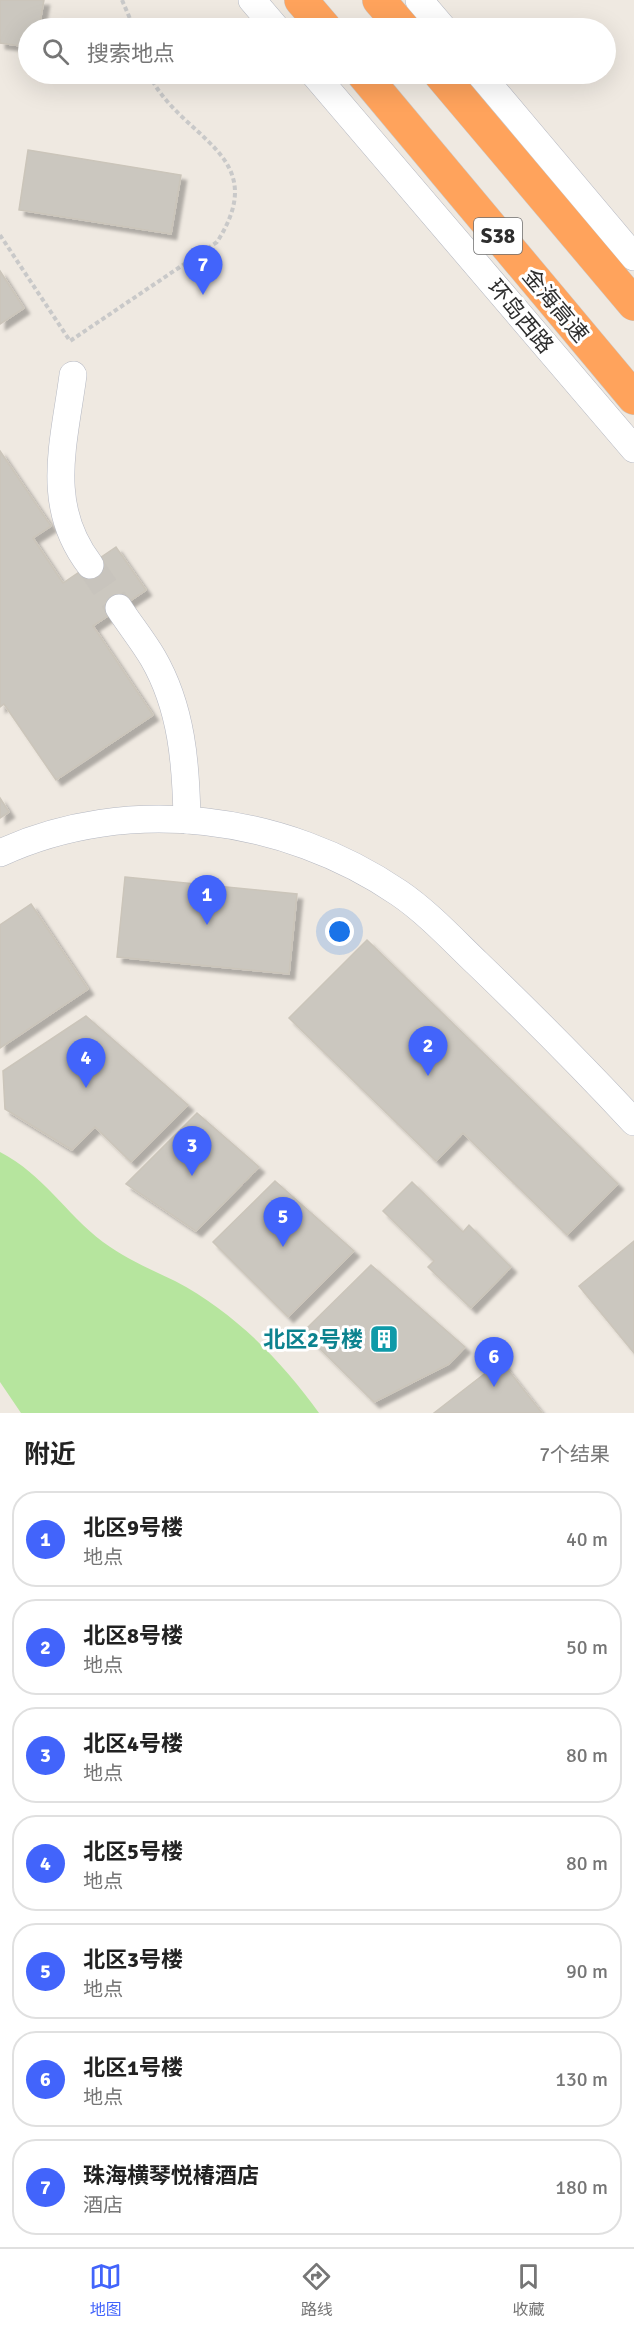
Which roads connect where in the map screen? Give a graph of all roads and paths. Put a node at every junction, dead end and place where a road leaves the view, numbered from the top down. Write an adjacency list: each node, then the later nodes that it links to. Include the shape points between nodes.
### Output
1 (122, 0): 6 (path)
2 (252, 0): 7 (street)
3 (302, 0): 8 (highway)
4 (379, 0): 9 (highway)
5 (419, 0): 10 (street)
6 (130, 18)
7 (267, 18)
8 (317, 18)
9 (394, 18)
10 (434, 18)
11 (155, 84): 16 (path, via 165,101 215,145 230,167 236,193 231,219 217,242 70,341)
12 (323, 84): 21 (street, 环岛西路)
13 (371, 84): 20 (highway, 金海高速 / S38)
14 (448, 84): 18 (highway, S38)
15 (488, 84): 17 (street)
16 (0, 235)
17 (634, 256)
18 (634, 304)
19 (73, 375): 22 (street, via 60,490 66,523)
20 (634, 398)
21 (634, 449)
22 (90, 565)
23 (119, 608): 24 (street, via 153,658 176,713 186,771)
24 (187, 820): 25 (street, via 114,822 78,828); 26 (street, via 244,828 299,842 344,861 402,894 523,1007)
25 (0, 853)
26 (634, 1122)

